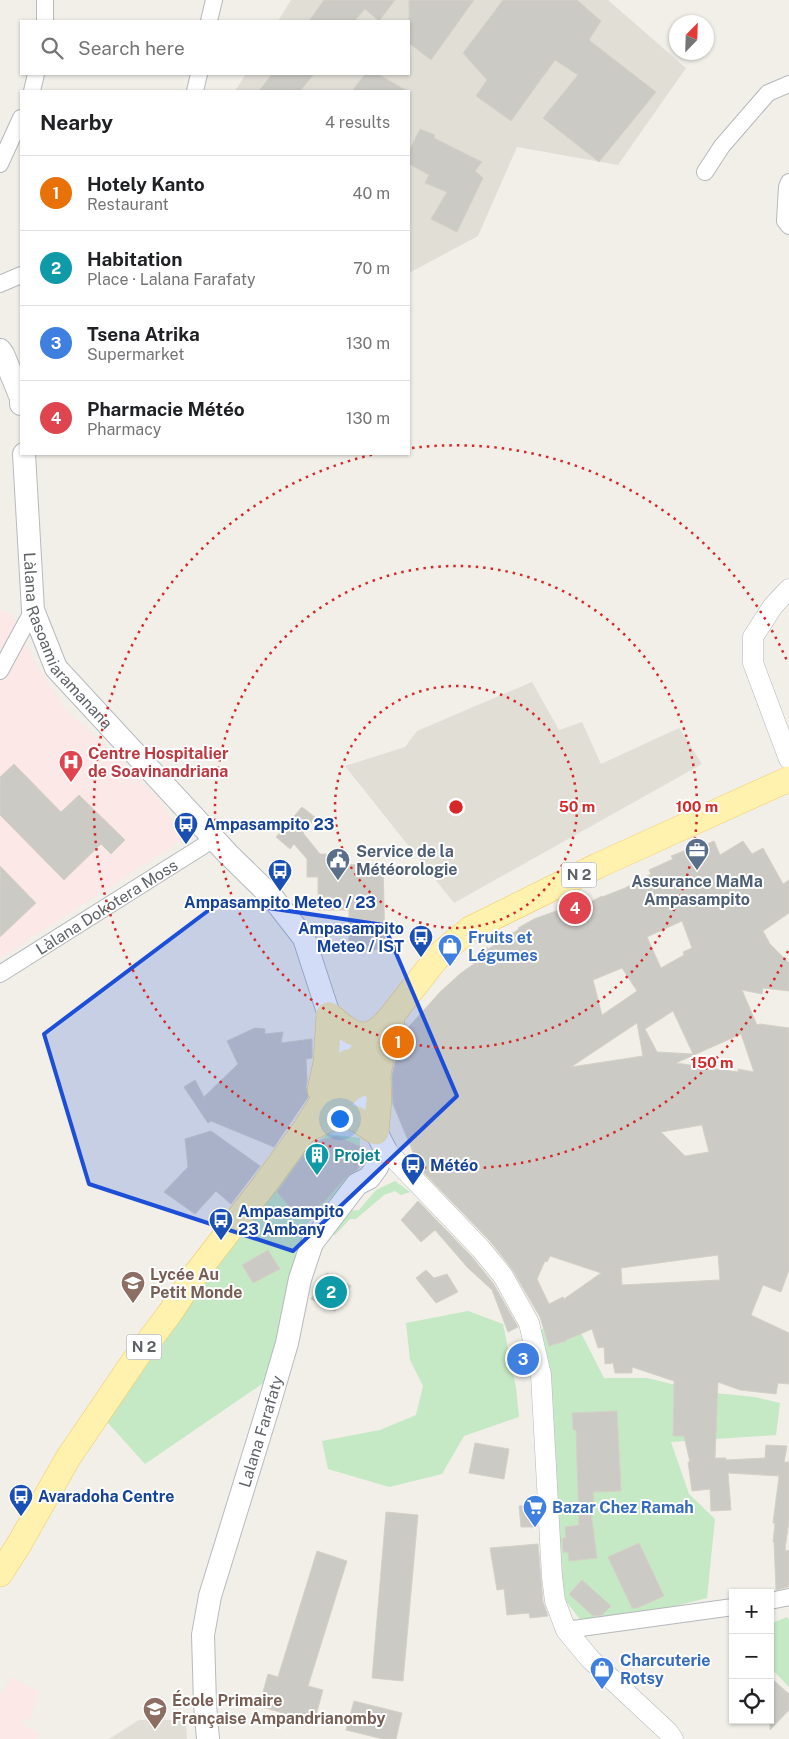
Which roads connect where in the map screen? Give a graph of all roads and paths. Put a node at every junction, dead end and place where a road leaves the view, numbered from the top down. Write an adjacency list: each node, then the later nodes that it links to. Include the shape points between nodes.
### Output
1 (45, 0): 3 (street)
2 (214, 0): 4 (street)
3 (45, 20)
4 (209, 20)
5 (36, 75): 8 (street)
6 (198, 75): 9 (street)
7 (789, 84): 12 (street, via 768,93 722,146)
8 (32, 90)
9 (195, 90)
10 (20, 120): 11 (street)
11 (0, 164)
12 (705, 172)
13 (789, 182): 14 (street, via 785,221)
14 (789, 226)
15 (20, 275): 16 (street)
16 (0, 284)
17 (0, 350): 18 (main road)
18 (20, 396)
19 (24, 455): 21 (main road, Làlana Rasoamiaramanana)
20 (789, 589): 23 (street, via 773,606 753,637 752,663)
21 (33, 610): 22 (street); 25 (main road, Làlana Rasoamiaramanana, via 56,668)
22 (0, 670)
23 (789, 759)
24 (789, 779): 27 (main road, N 2, via 597,866 470,929 441,954)
25 (214, 838): 26 (street, Làlana Dokotera Moss); 28 (main road, Làlana Rasoamiaramanana, via 272,897 304,938)
26 (0, 974)
27 (397, 1010): 28 (main road, via 379,1030 366,1034 353,1034); 29 (main road, N 2, via 377,1054); 31 (main road, via 378,1075)
28 (329, 1015): 29 (main road, Làlana Rasoamiaramanana); 30 (main road, via 326,1062 320,1091)
29 (352, 1075): 30 (main road, N 2); 31 (main road, Làlana Rasoamiaramanana)
30 (303, 1132): 31 (main road, via 343,1116 355,1118); 32 (main road, N 2, via 136,1358 68,1458)
31 (380, 1141): 36 (street, via 481,1249 503,1276 529,1323 541,1375 552,1577 555,1601); 37 (main road, Lalana Farafaty, via 378,1167 369,1178 357,1184 312,1243 300,1279 287,1343 210,1596 203,1635)
32 (0, 1574)
33 (789, 1598): 34 (street)
34 (774, 1600)
35 (729, 1608): 36 (street)
36 (566, 1630): 38 (street)
37 (208, 1739)
38 (673, 1739)

